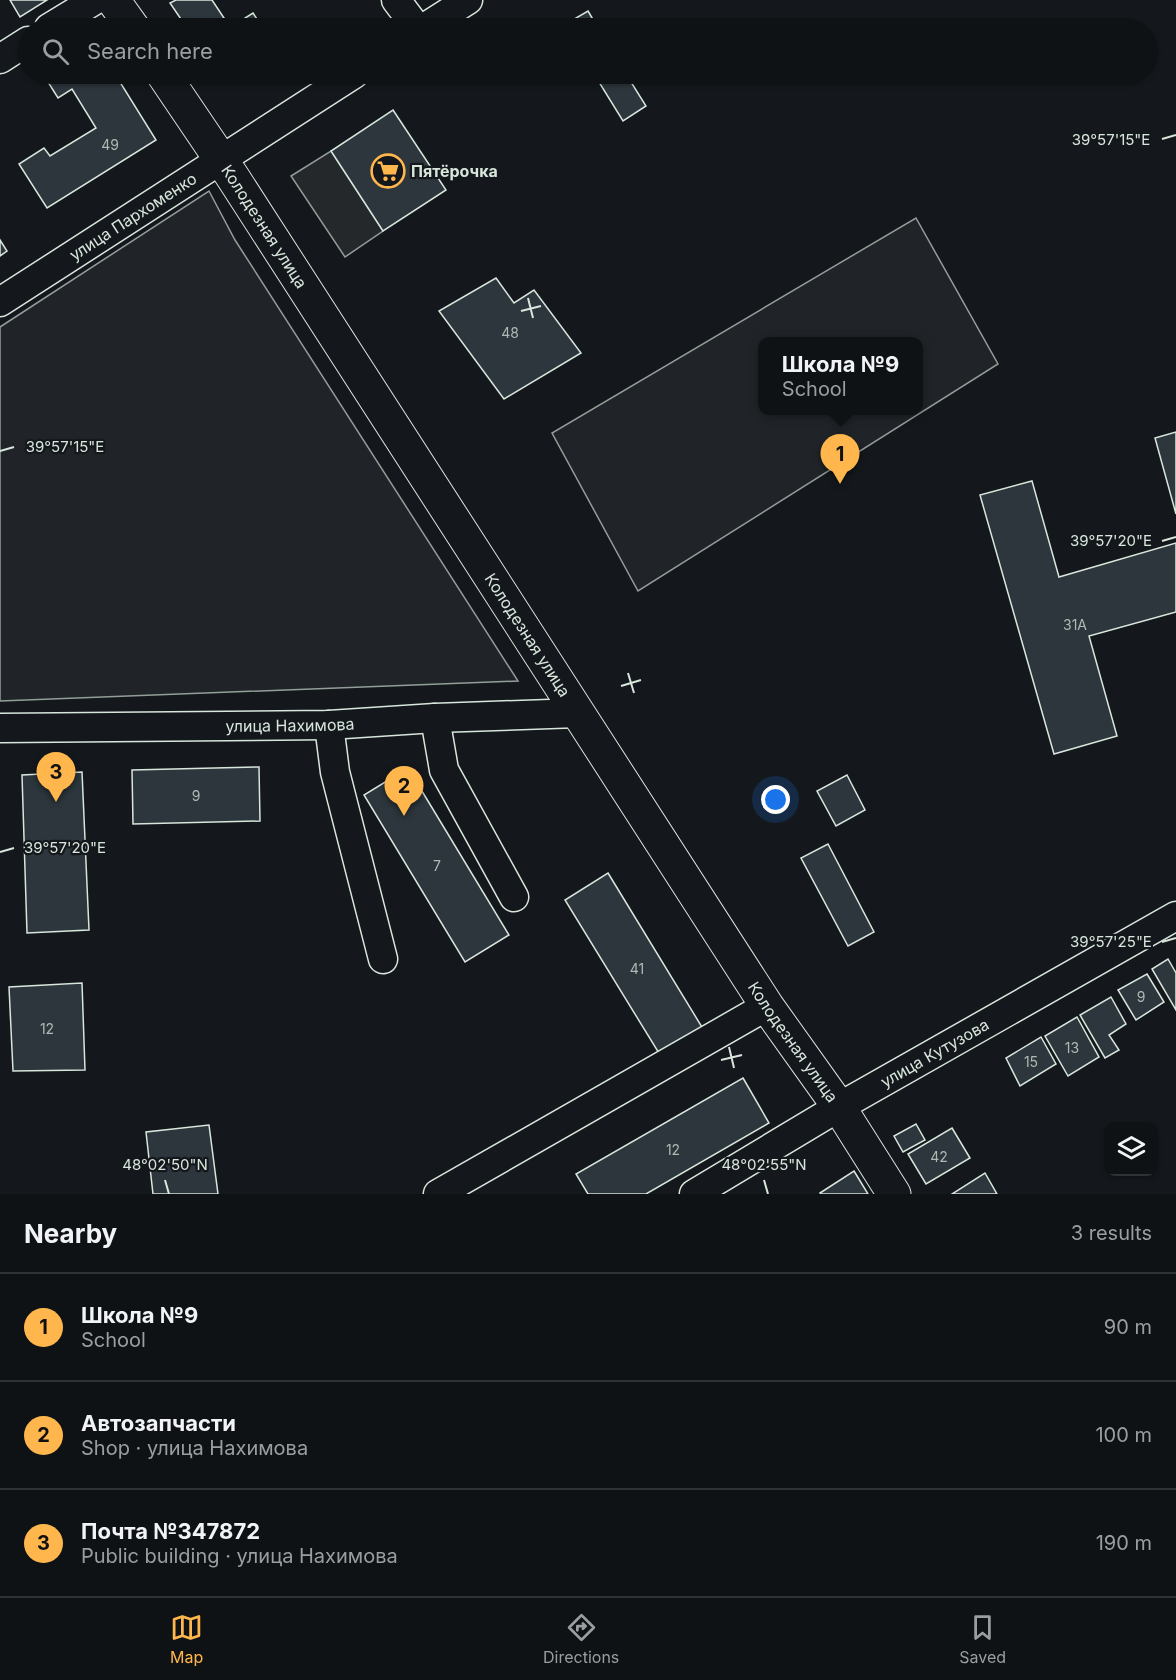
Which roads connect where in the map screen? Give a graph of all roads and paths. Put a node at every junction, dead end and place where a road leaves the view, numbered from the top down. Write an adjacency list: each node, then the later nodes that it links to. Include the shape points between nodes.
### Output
1 (94, 0): 5 (street)
2 (113, 0): 6 (main road)
3 (396, 0): 7 (street)
4 (468, 0): 8 (street)
5 (65, 18)
6 (125, 18)
7 (410, 18)
8 (440, 18)
9 (18, 47): 10 (street)
10 (0, 59)
11 (170, 84): 13 (main road, Колодезная улица)
12 (338, 84): 13 (street, улица Пархоменко)
13 (221, 159): 14 (street, улица Пархоменко); 15 (main road, Колодезная улица)
14 (0, 302)
15 (578, 713): 16 (street, улица Нахимова); 22 (main road, Колодезная улица)
16 (435, 718): 17 (street, улица Нахимова); 19 (street, via 444,770)
17 (329, 725): 18 (street, улица Нахимова); 21 (street, via 335,772)
18 (0, 728)
19 (514, 897)
20 (1176, 916): 23 (street, улица Кутузова)
21 (383, 959)
22 (767, 1006): 23 (main road, Колодезная улица); 24 (street)
23 (839, 1107): 25 (street, улица Кутузова); 26 (main road, Колодезная улица)
24 (438, 1194)
25 (694, 1194)
26 (894, 1194)

